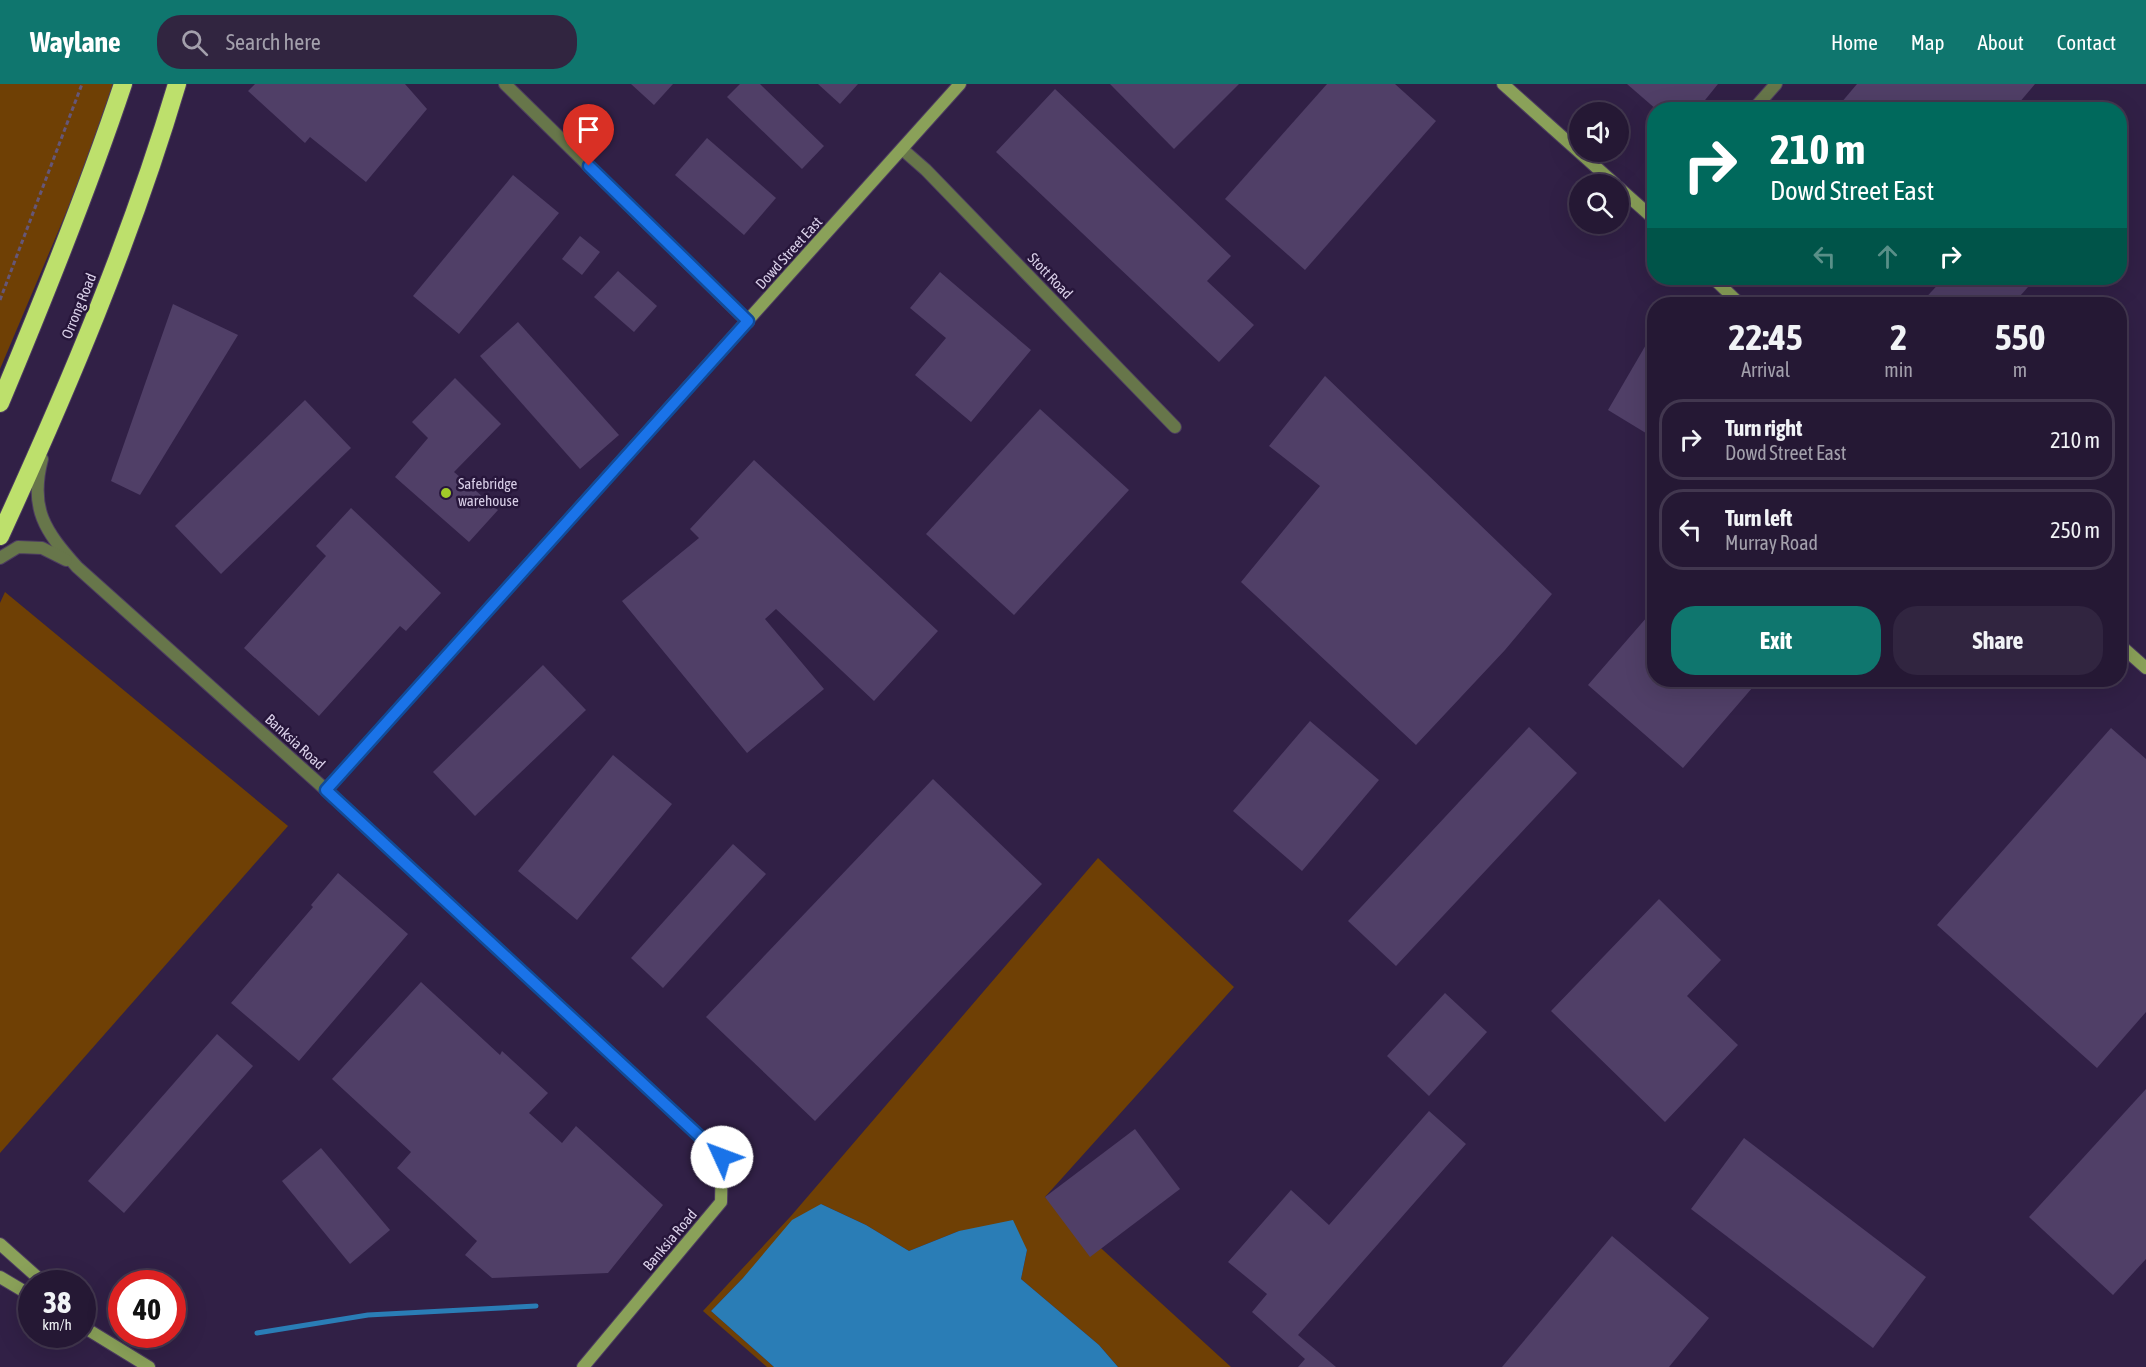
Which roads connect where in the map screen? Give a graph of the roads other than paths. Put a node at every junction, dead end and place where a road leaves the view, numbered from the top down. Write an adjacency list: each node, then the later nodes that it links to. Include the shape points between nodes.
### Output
1 (123, 84): 15 (highway, via 104,143)
2 (177, 84): 17 (highway, Orrong Road, via 116,260)
3 (505, 84): 14 (street)
4 (960, 84): 8 (street, Dowd Street East)
5 (1503, 84): 9 (street)
6 (1776, 84): 7 (street)
7 (1760, 102)
8 (902, 149): 14 (street, Dowd Street East); 16 (street, Stott Road)
9 (1604, 174)
10 (1629, 197): 11 (street)
11 (1647, 213)
12 (1720, 285): 13 (street)
13 (1733, 297)
14 (748, 321): 23 (street, Dowd Street East)
15 (0, 403)
16 (1175, 427)
17 (49, 429): 18 (highway, Orrong Road); 20 (street, Banksia Road, via 36,480 37,502 57,545)
18 (0, 536)
19 (0, 558): 20 (street, Banksia Road, via 18,547 42,548)
20 (77, 567): 23 (street, Banksia Road)
21 (2127, 651): 22 (street)
22 (2146, 668)
23 (326, 790): 32 (street, Banksia Road, via 722,1157 721,1202)
24 (0, 1244): 25 (street)
25 (29, 1270)
26 (0, 1277): 27 (street)
27 (18, 1288)
28 (96, 1329): 29 (street)
29 (108, 1340)
30 (120, 1348): 31 (street)
31 (149, 1367)
32 (583, 1367)

